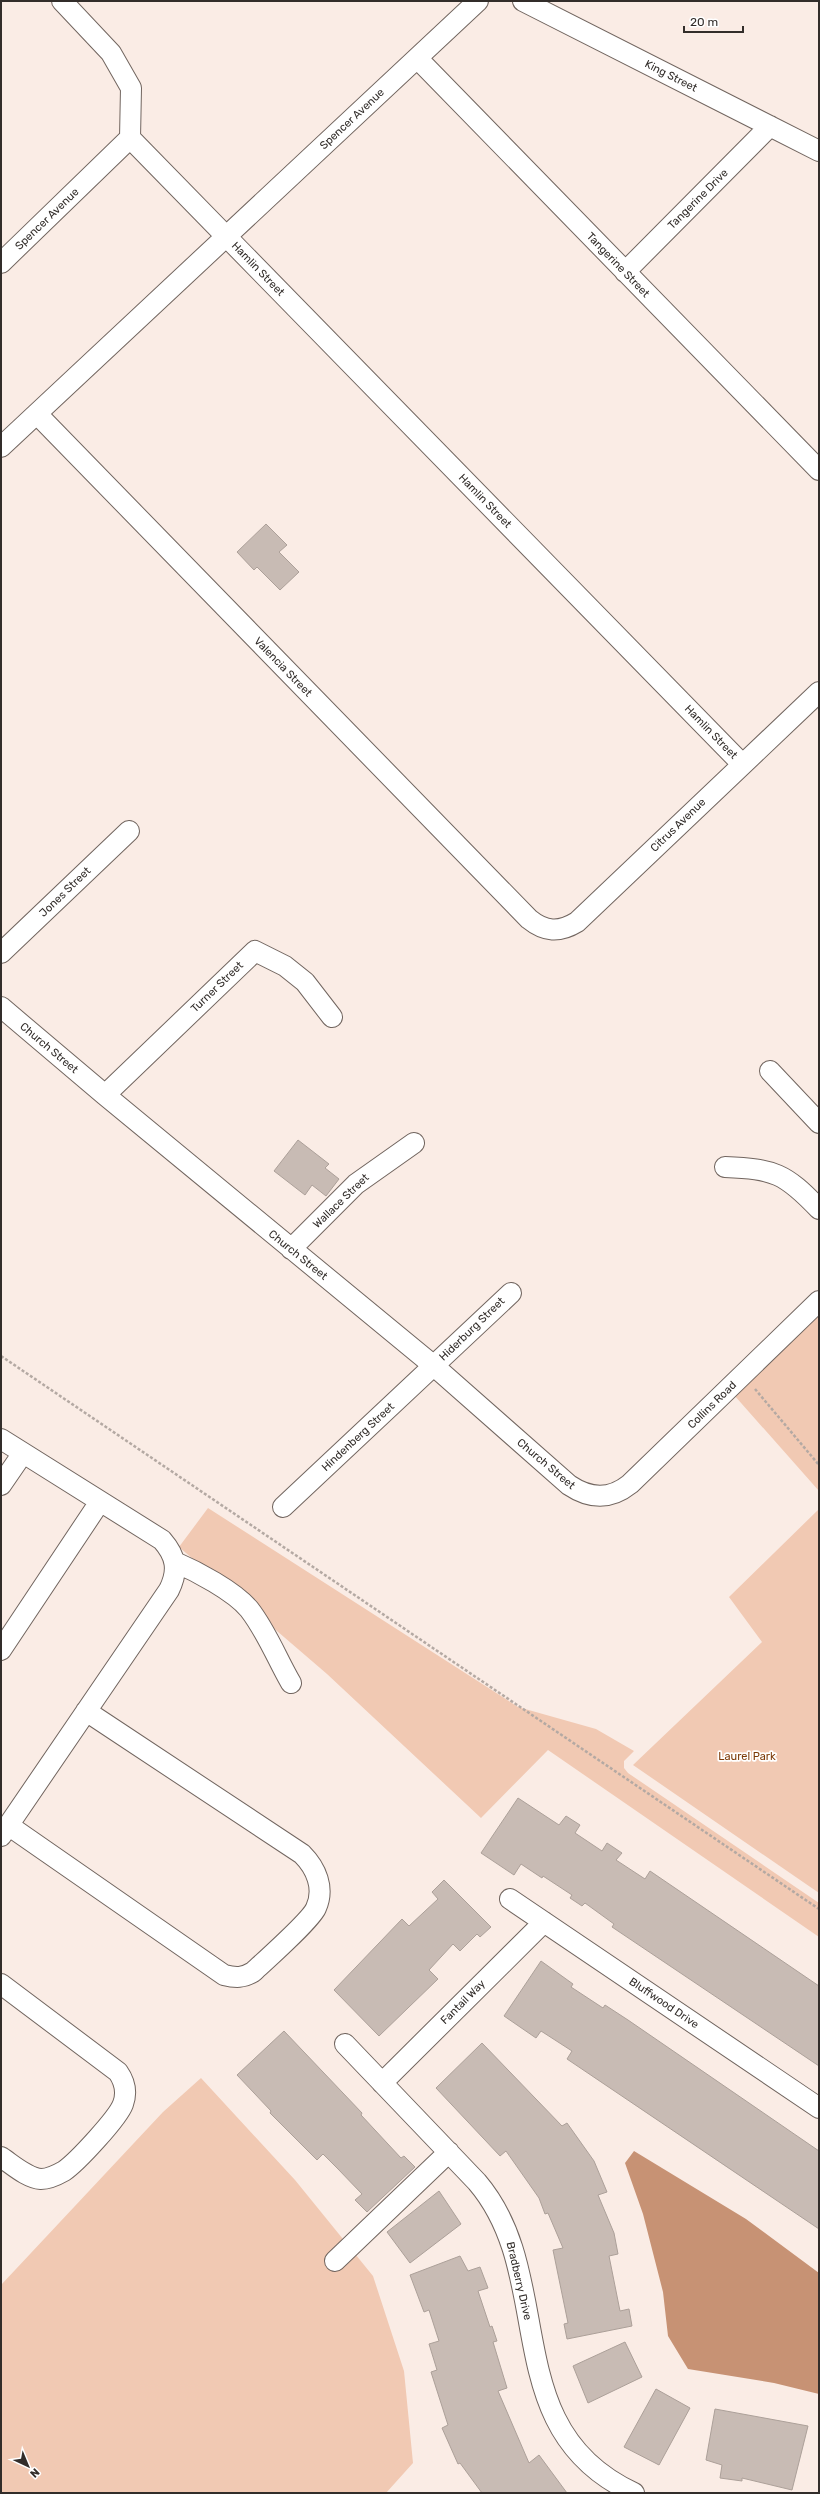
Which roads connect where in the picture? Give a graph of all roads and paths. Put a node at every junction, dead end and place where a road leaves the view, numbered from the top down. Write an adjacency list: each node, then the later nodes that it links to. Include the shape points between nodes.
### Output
1 (62, 1): 6 (street, via 111,53 131,88)
2 (478, 1): 4 (street, Spencer Avenue)
3 (523, 1): 5 (street, King Street)
4 (417, 58): 8 (street, Spencer Avenue); 10 (street, Tangerine Street)
5 (770, 126): 7 (street, King Street); 10 (street, Tangerine Drive)
6 (130, 138): 8 (street); 9 (street, Spencer Avenue)
7 (819, 151)
8 (227, 238): 11 (street, Spencer Avenue); 15 (street, Hamlin Street)
9 (1, 263)
10 (625, 272): 13 (street, Tangerine Street)
11 (37, 414): 12 (street, Spencer Avenue); 17 (street, Valencia Street)
12 (1, 447)
13 (819, 470)
14 (819, 692): 15 (street, Citrus Avenue)
15 (742, 764): 17 (street, Citrus Avenue, via 577,922 568,928 556,930 545,929)
16 (129, 832): 18 (street, Jones Street)
17 (529, 919)
18 (1, 953)
19 (1, 1007): 22 (street, Church Street)
20 (332, 1017): 22 (street, Turner Street, via 305,982 285,966 255,950)
21 (770, 1071): 23 (street)
22 (105, 1095): 27 (street, Church Street)
23 (819, 1123)
24 (414, 1143): 27 (street, Wallace Street, via 356,1184)
25 (724, 1167): 26 (street, via 772,1172 793,1183)
26 (819, 1209)
27 (291, 1249): 31 (street, Church Street)
28 (511, 1293): 31 (street, Hiderburg Street)
29 (819, 1301): 32 (street, Collins Road)
30 (1, 1356): 46 (path)
31 (434, 1366): 37 (street, Church Street, via 569,1485 584,1494); 39 (street, Hindenberg Street)
32 (742, 1376): 35 (path); 37 (street, Collins Road, via 630,1484 615,1494)
33 (1, 1439): 34 (street)
34 (23, 1453): 36 (street); 38 (street)
35 (819, 1464)
36 (1, 1485)
37 (598, 1497)
38 (99, 1503): 40 (street, via 162,1540); 41 (street)
39 (283, 1507)
40 (175, 1562): 42 (street, via 207,1578 248,1608 267,1636); 43 (street, via 176,1570 169,1590)
41 (1, 1650)
42 (291, 1683)
43 (86, 1711): 44 (street); 44 (street, via 302,1854 312,1864 318,1880 320,1894 313,1913 253,1972 244,1977 229,1976)
44 (5, 1830)
45 (510, 1899): 47 (street, Bluffwood Drive)
46 (819, 1908)
47 (544, 1922): 50 (street, Fantail Way); 51 (street, Bluffwood Drive)
48 (1, 1984): 53 (street, via 118,2072 125,2090 123,2105 116,2116 71,2165 57,2175 50,2178 35,2178)
49 (345, 2044): 50 (street, Bradberry Drive)
50 (382, 2083): 52 (street, Bradberry Drive)
51 (819, 2108)
52 (449, 2152): 54 (street); 55 (street, Bradberry Drive, via 495,2205 509,2237 518,2268 538,2374 552,2411 564,2433 581,2454 602,2473)
53 (1, 2157)
54 (335, 2262)
55 (634, 2493)

